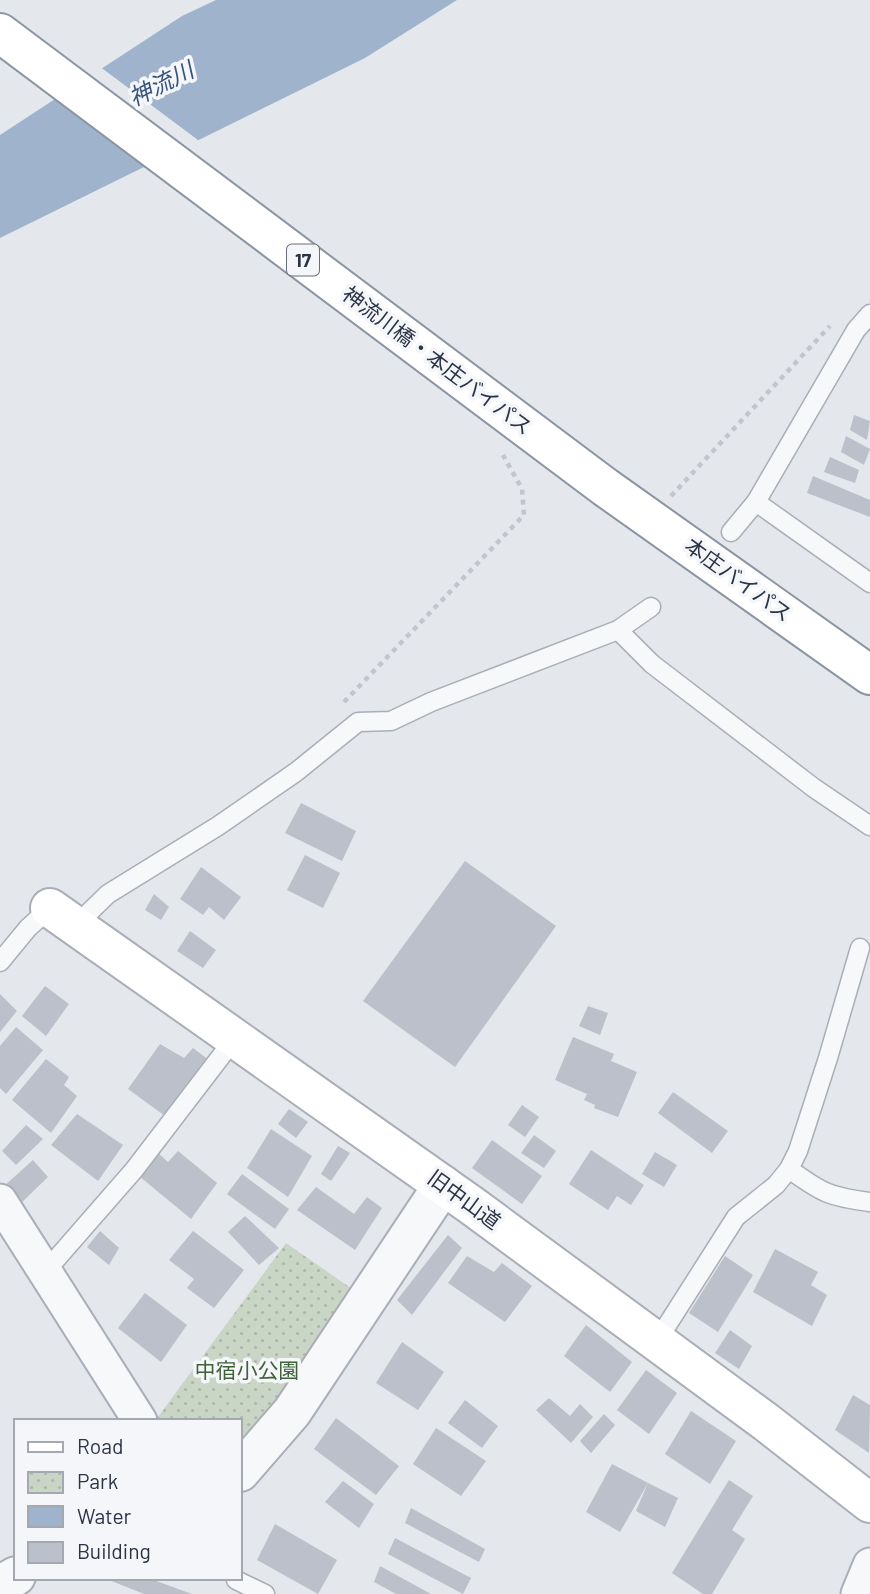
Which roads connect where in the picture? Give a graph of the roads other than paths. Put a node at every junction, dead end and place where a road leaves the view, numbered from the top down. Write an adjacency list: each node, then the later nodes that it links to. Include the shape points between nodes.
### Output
1 (0, 33): 3 (main road, 神流川橋・本庄バイパス / 17)
2 (870, 313): 4 (lane)
3 (605, 487): 9 (main road, 本庄バイパス / 17)
4 (756, 502): 5 (lane); 6 (lane)
5 (731, 532)
6 (870, 583)
7 (651, 607): 8 (lane)
8 (618, 630): 10 (lane, via 652,664); 11 (lane, via 391,721 358,722 218,826 108,894)
9 (870, 675)
10 (870, 826)
11 (51, 920): 12 (lane); 14 (lane); 15 (main road, 旧中山道)
12 (0, 943)
13 (860, 948): 16 (lane)
14 (0, 962)
15 (235, 1038): 17 (main road, 旧中山道); 20 (lane, via 134,1170)
16 (789, 1170): 19 (lane, via 836,1198); 21 (lane, via 736,1217)
17 (443, 1185): 21 (main road, 旧中山道); 23 (street, via 292,1412)
18 (0, 1201): 20 (street)
19 (870, 1202)
20 (45, 1272): 22 (street)
21 (657, 1341): 24 (main road, 旧中山道)
22 (139, 1419)
23 (242, 1470)
24 (870, 1503)
25 (870, 1565): 28 (street)
26 (236, 1584): 27 (lane)
27 (265, 1594)
28 (858, 1594)

